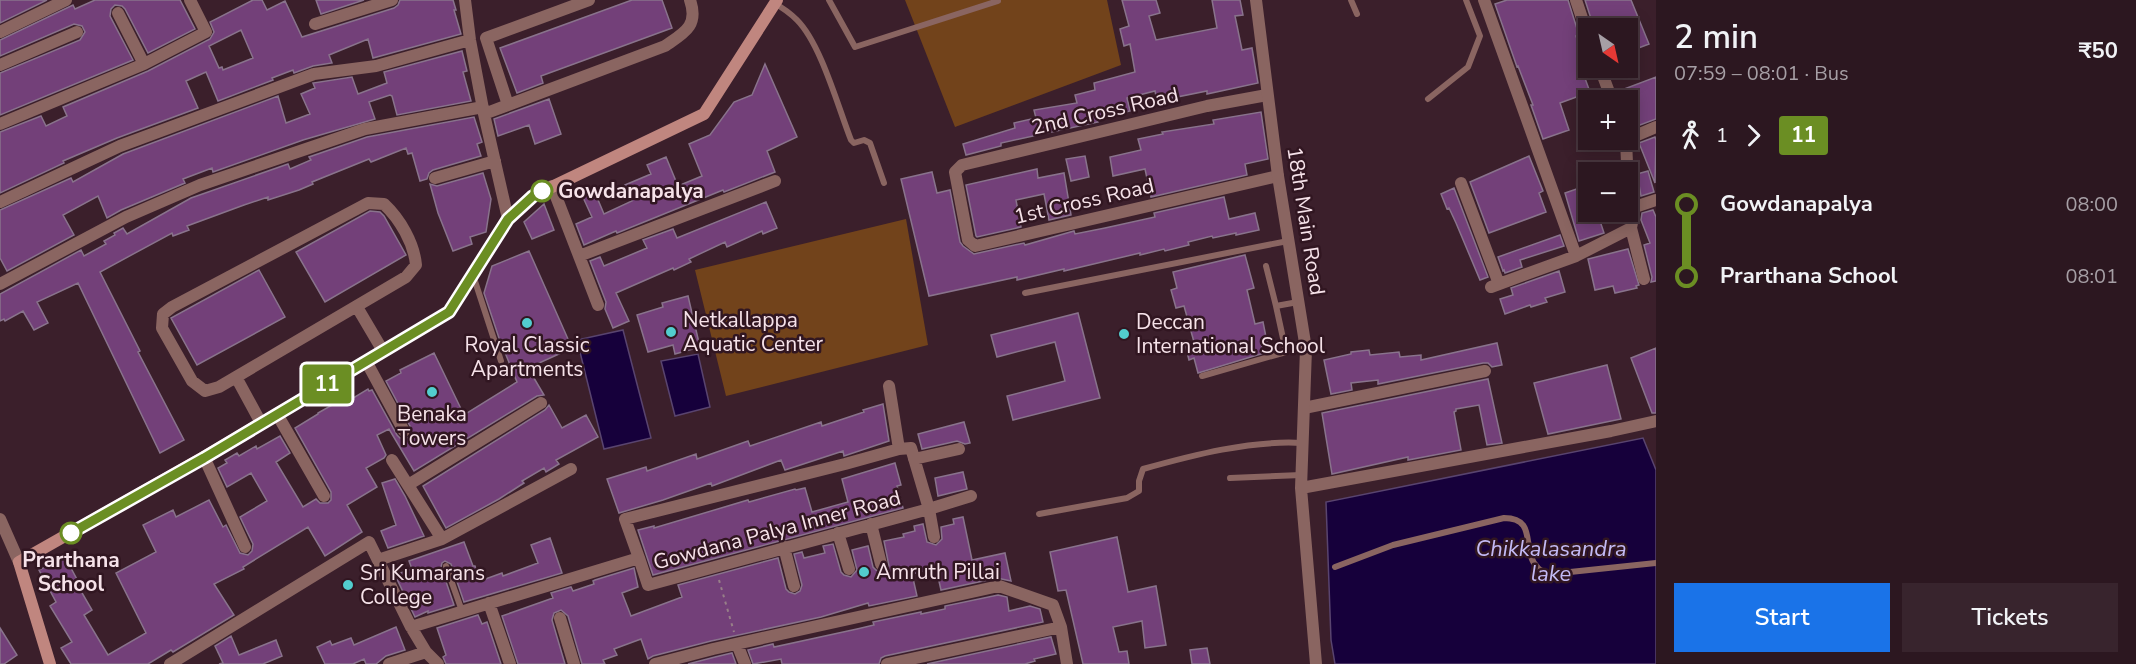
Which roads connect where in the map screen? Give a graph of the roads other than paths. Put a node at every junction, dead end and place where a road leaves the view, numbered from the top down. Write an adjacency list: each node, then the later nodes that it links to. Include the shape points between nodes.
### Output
1 (64, 0): 19 (street)
2 (190, 0): 22 (street, via 206,32)
3 (392, 0): 18 (street)
4 (465, 0): 21 (street)
5 (589, 0): 26 (street, via 486,38)
6 (690, 0): 26 (street, via 693,16 687,31 665,46)
7 (829, 0): 13 (lane, via 855,47)
8 (1256, 0): 24 (street, 18th Main Road)
9 (1351, 0): 16 (lane)
10 (1466, 0): 25 (lane, via 1480,36 1468,67)
11 (1484, 0): 47 (street)
12 (1576, 0): 17 (street)
13 (998, 1)
14 (775, 2): 36 (lane, via 798,21 811,39 851,140 870,142); 38 (main road, via 704,114)
15 (118, 13): 22 (street)
16 (1357, 14)
17 (1582, 18)
18 (315, 24)
19 (0, 32)
20 (76, 32): 23 (street)
21 (470, 40): 27 (street); 40 (street, via 376,66 314,74 120,146)
22 (144, 64): 28 (street)
23 (0, 65)
24 (1267, 95): 32 (street, 2nd Cross Road, via 962,165); 33 (street, 18th Main Road)
25 (1428, 99)
26 (508, 105): 27 (street)
27 (483, 110): 31 (street); 51 (street, via 365,129 200,185 126,217)
28 (0, 124)
29 (1656, 128): 30 (street)
30 (1638, 135)
31 (495, 161): 34 (street); 42 (street)
32 (955, 172): 33 (street, 1st Cross Road, via 968,240 975,246)
33 (1278, 176): 45 (street, 18th Main Road)
34 (435, 178)
35 (775, 181): 46 (street)
36 (884, 183)
37 (1461, 183): 47 (street, via 1495,285)
38 (552, 186): 42 (main road, via 533,196); 46 (street)
39 (1656, 200): 41 (street)
40 (0, 202)
41 (1638, 206)
42 (508, 219): 49 (main road)
43 (1631, 222): 44 (street)
44 (1630, 228): 47 (street); 50 (street)
45 (1289, 241): 52 (lane); 53 (street, 18th Main Road)
46 (579, 256): 54 (street)
47 (1576, 256)
48 (1266, 266): 55 (lane)
49 (473, 274): 57 (main road, via 449,312); 59 (lane)
50 (1644, 279)
51 (0, 284)
52 (1025, 293)
53 (1298, 302): 55 (lane); 65 (street, 18th Main Road, via 1306,349)
54 (598, 305)
55 (1276, 306): 61 (lane, via 1286,352)
56 (357, 307): 57 (street); 62 (street); 62 (street, via 406,277 416,266 415,251 394,213 384,204 368,203 163,314 162,328 192,381 205,391)
57 (383, 351): 58 (main road)
58 (366, 361): 66 (main road); 69 (street)
59 (501, 361)
60 (1485, 371): 65 (street)
61 (1202, 376)
62 (236, 378): 68 (street)
63 (889, 386): 71 (street)
64 (541, 403): 79 (street)
65 (1304, 408): 70 (street, 18th Main Road)
66 (277, 414): 68 (main road); 81 (street)
67 (1656, 421): 80 (street)
68 (261, 423): 73 (main road)
69 (404, 431)
70 (1303, 443): 77 (street, 18th Main Road); 84 (lane, via 1256,444 1143,469 1139,491 1128,498)
71 (899, 449): 74 (street, via 910,448); 92 (street, via 625,519)
72 (959, 449): 74 (street)
73 (204, 458): 90 (street); 94 (main road)
74 (914, 459): 83 (street)
75 (392, 460): 79 (street)
76 (571, 469): 89 (street)
77 (1302, 475): 78 (lane); 80 (street, 18th Main Road)
78 (1230, 478)
79 (408, 485): 89 (street)
80 (1301, 488): 118 (street, 18th Main Road)
81 (324, 496)
82 (971, 496): 83 (street, Gowdana Palya Inner Road)
83 (929, 509): 86 (street, Gowdana Palya Inner Road); 88 (street)
84 (1040, 514)
85 (0, 519): 94 (street)
86 (871, 524): 87 (street, Gowdana Palya Inner Road); 96 (street)
87 (838, 533): 91 (street, Gowdana Palya Inner Road); 99 (street)
88 (934, 537)
89 (442, 539): 93 (street)
90 (245, 547)
91 (784, 548): 92 (street, Gowdana Palya Inner Road, via 648,585); 100 (street)
92 (639, 558): 101 (street, Gowdana Palya Inner Road)
93 (378, 560): 104 (street); 109 (street, via 369,542)
94 (20, 562): 108 (main road)
95 (1656, 563): 98 (lane, via 1551,574 1539,570 1533,561 1522,523 1516,518 1504,518 1393,545)
96 (881, 564)
97 (446, 566): 102 (lane)
98 (1335, 567)
99 (849, 569)
100 (794, 586)
101 (489, 603): 102 (street, Gowdana Palya Inner Road); 112 (street)
102 (462, 611): 104 (street, Gowdana Palya Inner Road)
103 (560, 618): 113 (street)
104 (411, 627): 107 (street)
105 (1060, 627): 106 (street, via 1053,605 999,586); 116 (street); 117 (street)
106 (737, 644): 114 (street); 115 (street)
107 (426, 652): 110 (street); 111 (street)
108 (50, 664)
109 (170, 664)
110 (389, 664)
111 (438, 664)
112 (510, 664)
113 (574, 664)
114 (655, 664)
115 (745, 664)
116 (886, 664)
117 (1068, 664)
118 (1316, 664)

